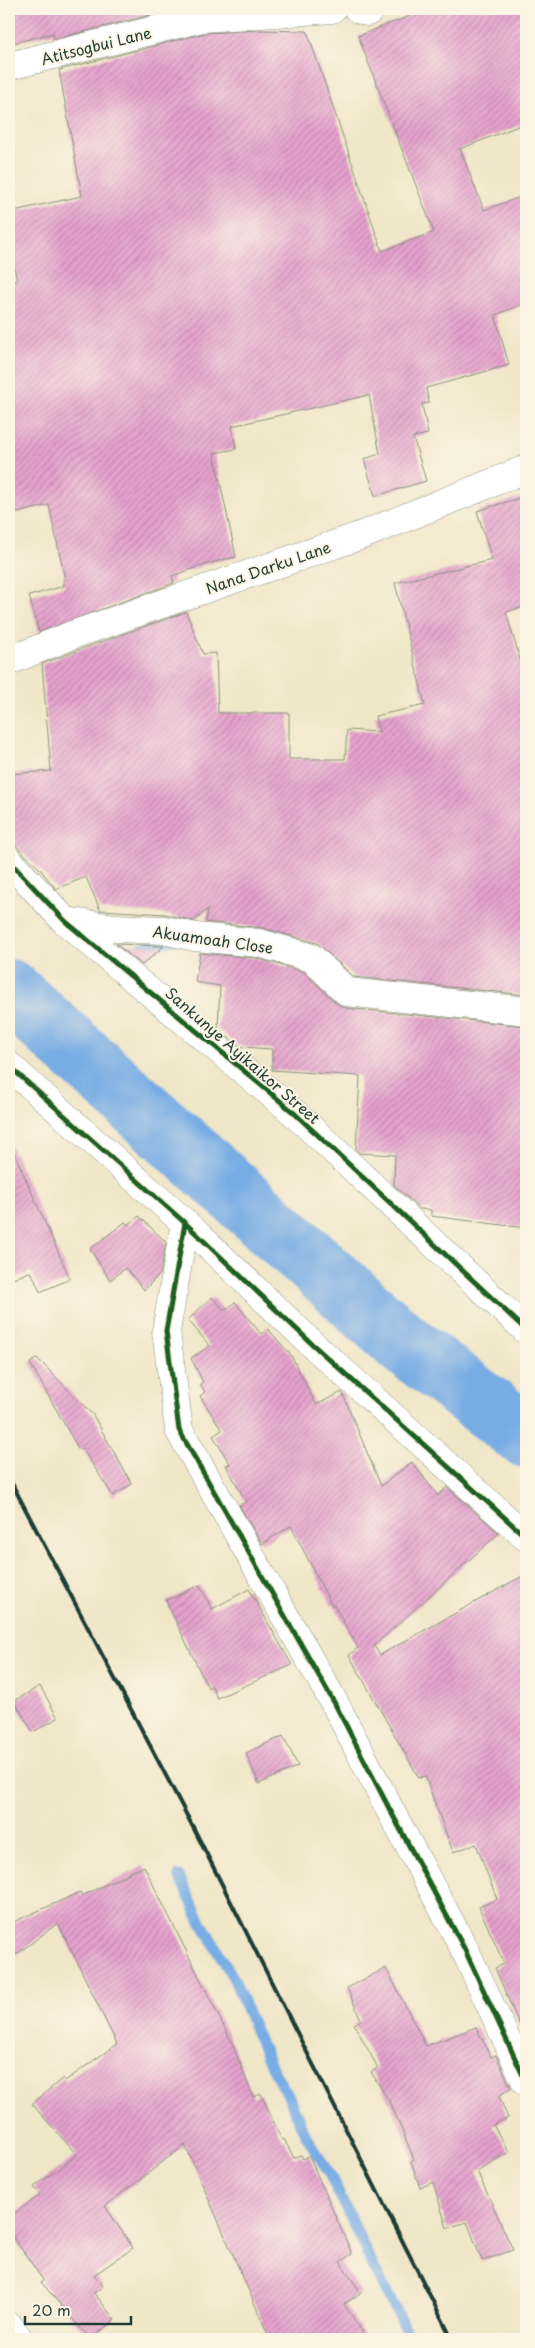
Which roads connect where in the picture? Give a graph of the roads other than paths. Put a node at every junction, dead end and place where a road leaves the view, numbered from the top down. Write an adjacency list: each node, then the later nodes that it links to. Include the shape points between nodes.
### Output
1 (332, 9): 2 (street, Atitsogbui Lane, via 204,18)
2 (9, 66)
3 (526, 469): 4 (street, Nana Darku Lane, via 365,534 72,635)
4 (9, 661)
5 (9, 861): 6 (street, Sankunye Ayikaikor Street)
6 (65, 921): 7 (street, Akuamoah Close, via 259,943 312,958 347,992); 10 (street, Sankunye Ayikaikor Street, via 292,1111)
7 (526, 1011)
8 (9, 1066): 9 (street)
9 (185, 1223): 11 (street, via 311,1343); 12 (street, via 166,1331 179,1430 335,1704 464,1948)
10 (526, 1330)
11 (526, 1538)
12 (526, 2082)
13 (9, 2326): 14 (street)
14 (19, 2339)

